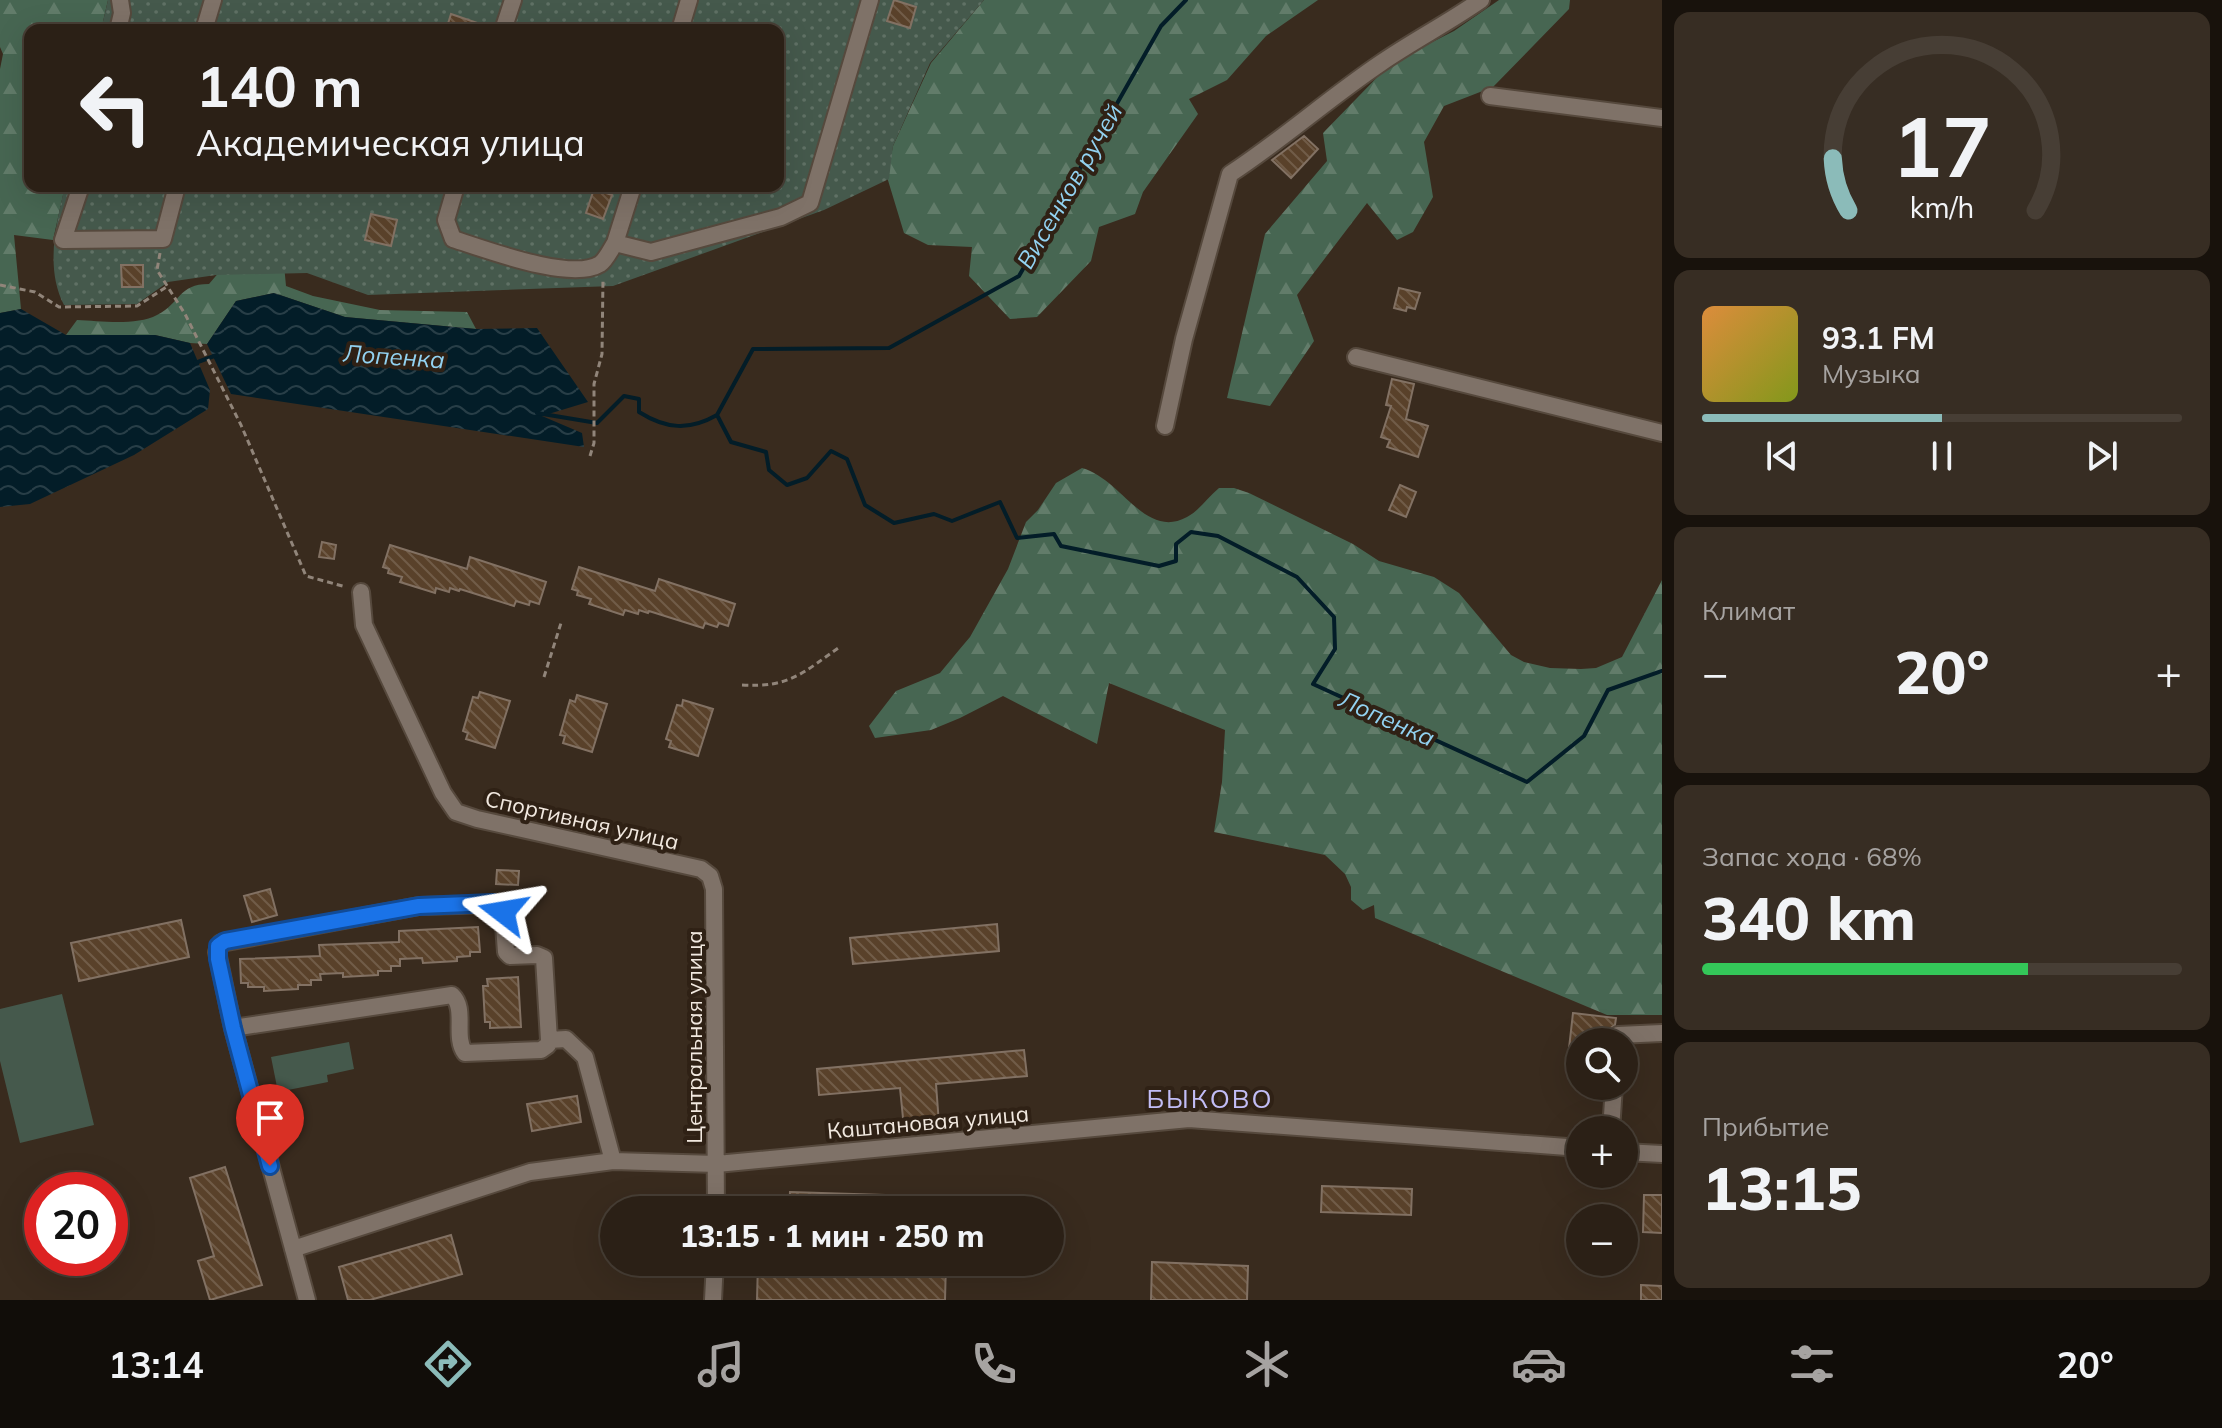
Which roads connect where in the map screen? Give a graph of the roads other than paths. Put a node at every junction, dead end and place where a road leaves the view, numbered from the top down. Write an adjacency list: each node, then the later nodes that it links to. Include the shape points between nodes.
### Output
1 (120, 0): 7 (street)
2 (213, 0): 8 (street)
3 (513, 0): 9 (street)
4 (689, 0): 10 (street)
5 (870, 0): 17 (street, via 810,203 781,217 651,252)
6 (1481, 0): 19 (street, via 1380,64 1230,174)
7 (119, 24)
8 (206, 24)
9 (505, 24)
10 (682, 24)
11 (1490, 96): 12 (street)
12 (1662, 118)
13 (79, 192): 14 (street, via 63,240 163,239)
14 (175, 192)
15 (454, 192): 17 (street, via 446,220 453,239 531,264 580,269 601,263)
16 (631, 192): 17 (street)
17 (615, 243)
18 (1356, 357): 20 (street)
19 (1165, 426)
20 (1662, 433)
21 (361, 592): 22 (street, Спортивная улица, via 364,625 456,812)
22 (701, 869): 31 (street, Центральная улица, via 714,889)
23 (233, 1028): 26 (street, via 447,994 459,1004 465,1053 541,1050); 26 (street, via 218,959 218,946 225,941 419,906 497,904 503,912 506,952 544,958); 33 (street)
24 (1662, 1033): 25 (street)
25 (1638, 1034)
26 (549, 1040): 30 (street, via 566,1039 585,1057)
27 (1566, 1147): 31 (street, Каштановая улица, via 1189,1119)
28 (1638, 1153): 29 (street)
29 (1662, 1154)
30 (613, 1161): 31 (street, Каштановая улица); 33 (street, Каштановая улица, via 530,1172)
31 (717, 1164): 32 (street, Центральная улица)
32 (716, 1196)
33 (293, 1249): 35 (street)
34 (714, 1276): 36 (street)
35 (307, 1300)
36 (713, 1300)

